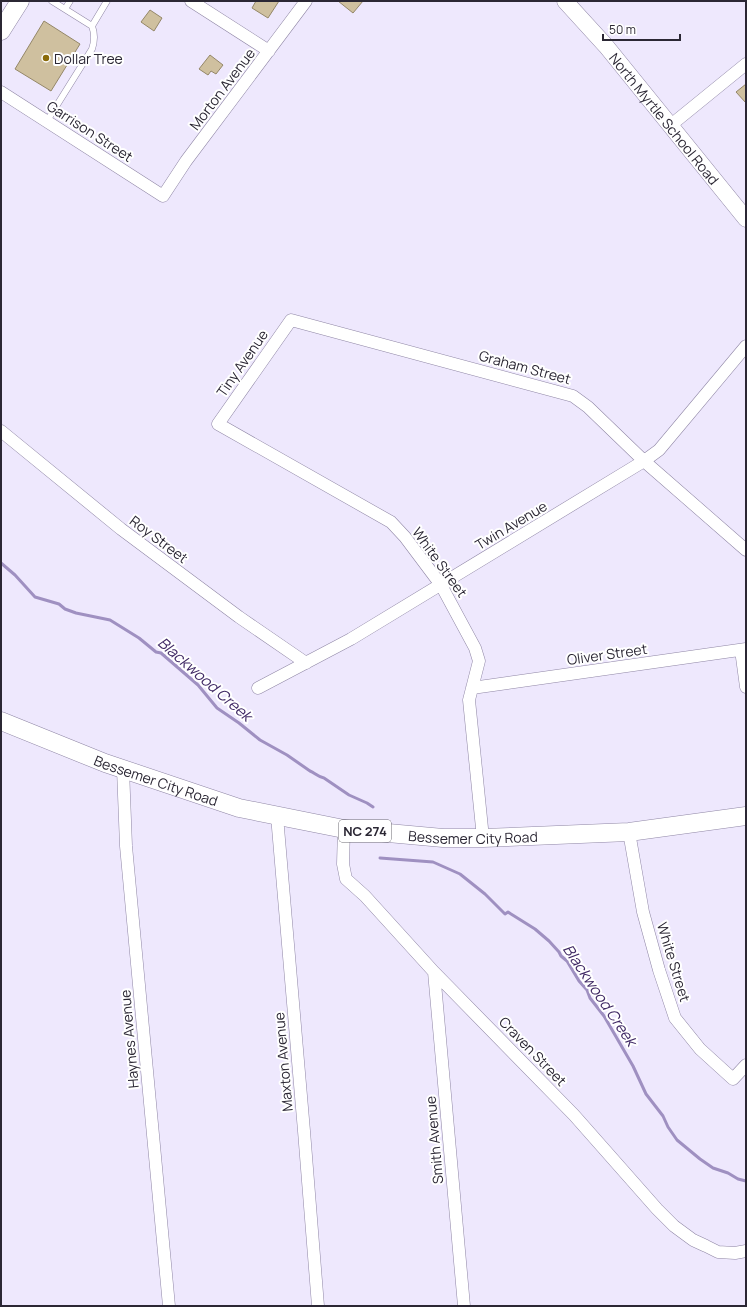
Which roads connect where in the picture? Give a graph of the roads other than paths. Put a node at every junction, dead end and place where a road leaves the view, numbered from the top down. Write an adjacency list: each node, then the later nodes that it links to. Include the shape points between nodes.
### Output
1 (20, 1): 10 (main road)
2 (52, 1): 8 (lane)
3 (70, 1): 8 (lane)
4 (107, 1): 9 (lane)
5 (191, 1): 11 (street)
6 (306, 1): 11 (street, Morton Avenue)
7 (565, 1): 15 (main road, North Myrtle School Road)
8 (65, 9): 9 (lane)
9 (92, 26): 14 (lane, via 95,40 92,49)
10 (1, 31)
11 (269, 51): 16 (street, Morton Avenue)
12 (746, 64): 15 (street)
13 (1, 92): 14 (street, Garrison Street)
14 (47, 121): 16 (street, Garrison Street)
15 (671, 125): 17 (main road, North Myrtle School Road)
16 (163, 196)
17 (746, 219)
18 (291, 320): 20 (street, Tiny Avenue); 22 (street, Graham Street, via 573,396 588,406)
19 (746, 346): 22 (street, Twin Avenue, via 659,450)
20 (218, 424): 24 (street, White Street, via 391,522)
21 (1, 431): 26 (street, Roy Street, via 121,529)
22 (644, 461): 23 (street, Graham Street); 24 (street, Twin Avenue)
23 (746, 550)
24 (441, 585): 26 (street, Twin Avenue); 29 (street, White Street, via 476,648 479,661)
25 (743, 649): 27 (street); 29 (street, Oliver Street)
26 (306, 663): 28 (street, Twin Avenue)
27 (746, 687)
28 (258, 688)
29 (472, 688): 36 (street, White Street, via 468,700)
30 (1, 721): 31 (main road, Bessemer City Road / NC 274)
31 (123, 769): 32 (main road, Bessemer City Road / NC 274, via 239,808); 40 (street, Haynes Avenue, via 126,846)
32 (277, 816): 34 (main road, Bessemer City Road / NC 274); 41 (street, Maxton Avenue)
33 (746, 816): 35 (main road, Bessemer City Road / NC 274)
34 (344, 829): 36 (main road, Bessemer City Road / NC 274, via 436,838); 37 (street, Craven Street, via 343,864 346,879 366,896)
35 (629, 832): 36 (main road, Bessemer City Road / NC 274); 38 (street, White Street, via 643,912 675,1018 700,1049 734,1079)
36 (483, 838)
37 (434, 972): 39 (street, Craven Street, via 574,1115 674,1226 693,1240 718,1252); 42 (street, Smith Avenue)
38 (746, 1065)
39 (746, 1252)
40 (170, 1306)
41 (318, 1306)
42 (464, 1306)

